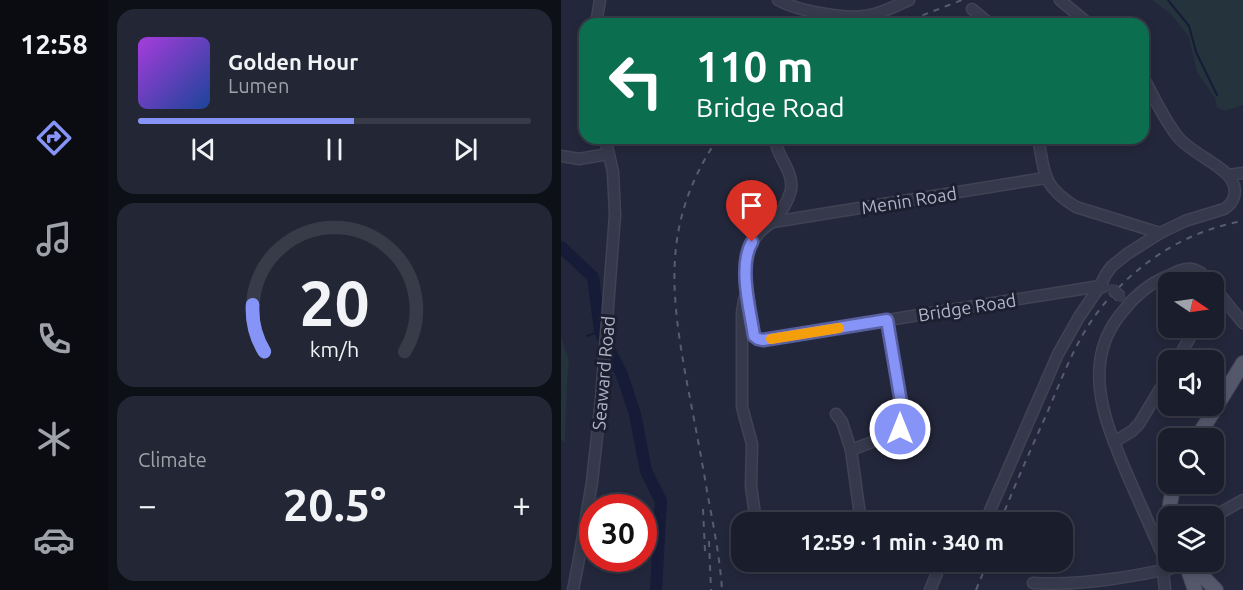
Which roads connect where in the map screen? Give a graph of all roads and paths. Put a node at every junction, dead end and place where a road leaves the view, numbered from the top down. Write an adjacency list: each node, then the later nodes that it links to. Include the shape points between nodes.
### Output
1 (600, 0): 6 (street)
2 (778, 0): 3 (street, via 834,15 865,16)
3 (909, 0)
4 (1060, 0): 8 (street)
5 (972, 9): 7 (street)
6 (598, 18)
7 (983, 18)
8 (1082, 18)
9 (1149, 88): 16 (street, via 1170,126 1188,148)
10 (606, 144): 13 (street, Seaward Road)
11 (775, 144): 20 (street, via 790,176 791,191)
12 (1039, 144): 17 (street)
13 (608, 154): 14 (street, via 579,159); 49 (street, Seaward Road, via 615,215 601,400 592,482)
14 (561, 156)
15 (1243, 173): 16 (street)
16 (1229, 176): 19 (street, via 1235,188)
17 (1045, 178): 20 (street, Menin Road); 21 (street, via 1057,194 1076,207)
18 (1243, 185): 19 (street)
19 (1234, 199): 21 (street, via 1224,209)
20 (773, 222): 26 (street, via 749,247 745,267)
21 (1160, 233): 25 (street, via 1112,266)
22 (1179, 272): 23 (street, via 1191,268)
23 (1200, 272)
24 (1158, 280): 27 (street)
25 (1100, 286): 27 (street, bridge, via 1112,289); 29 (street, Bridge Road); 41 (street, via 1058,354)
26 (748, 292): 29 (street, Bridge Road, via 754,336 758,339); 39 (street, via 742,313 742,407 752,444)
27 (1125, 300): 35 (street, via 1105,339 1100,362 1102,403)
28 (1224, 302): 30 (street)
29 (887, 320): 36 (street, via 904,420 896,433)
30 (1243, 323)
31 (1243, 363): 34 (main road)
32 (1158, 392): 35 (street, via 1139,424)
33 (836, 414): 36 (street)
34 (1203, 428)
35 (1114, 442): 42 (street)
36 (851, 450): 40 (street)
37 (1243, 500): 38 (street)
38 (1224, 511)
39 (755, 512)
40 (860, 512)
41 (989, 512)
42 (1158, 549)
43 (1158, 570): 48 (street, via 1064,584)
44 (937, 572): 50 (street)
45 (1166, 572): 51 (street)
46 (1190, 572): 52 (main road)
47 (1196, 572): 53 (main road)
48 (1033, 583)
49 (573, 590)
50 (930, 590)
51 (1165, 590)
52 (1195, 590)
53 (1213, 590)

